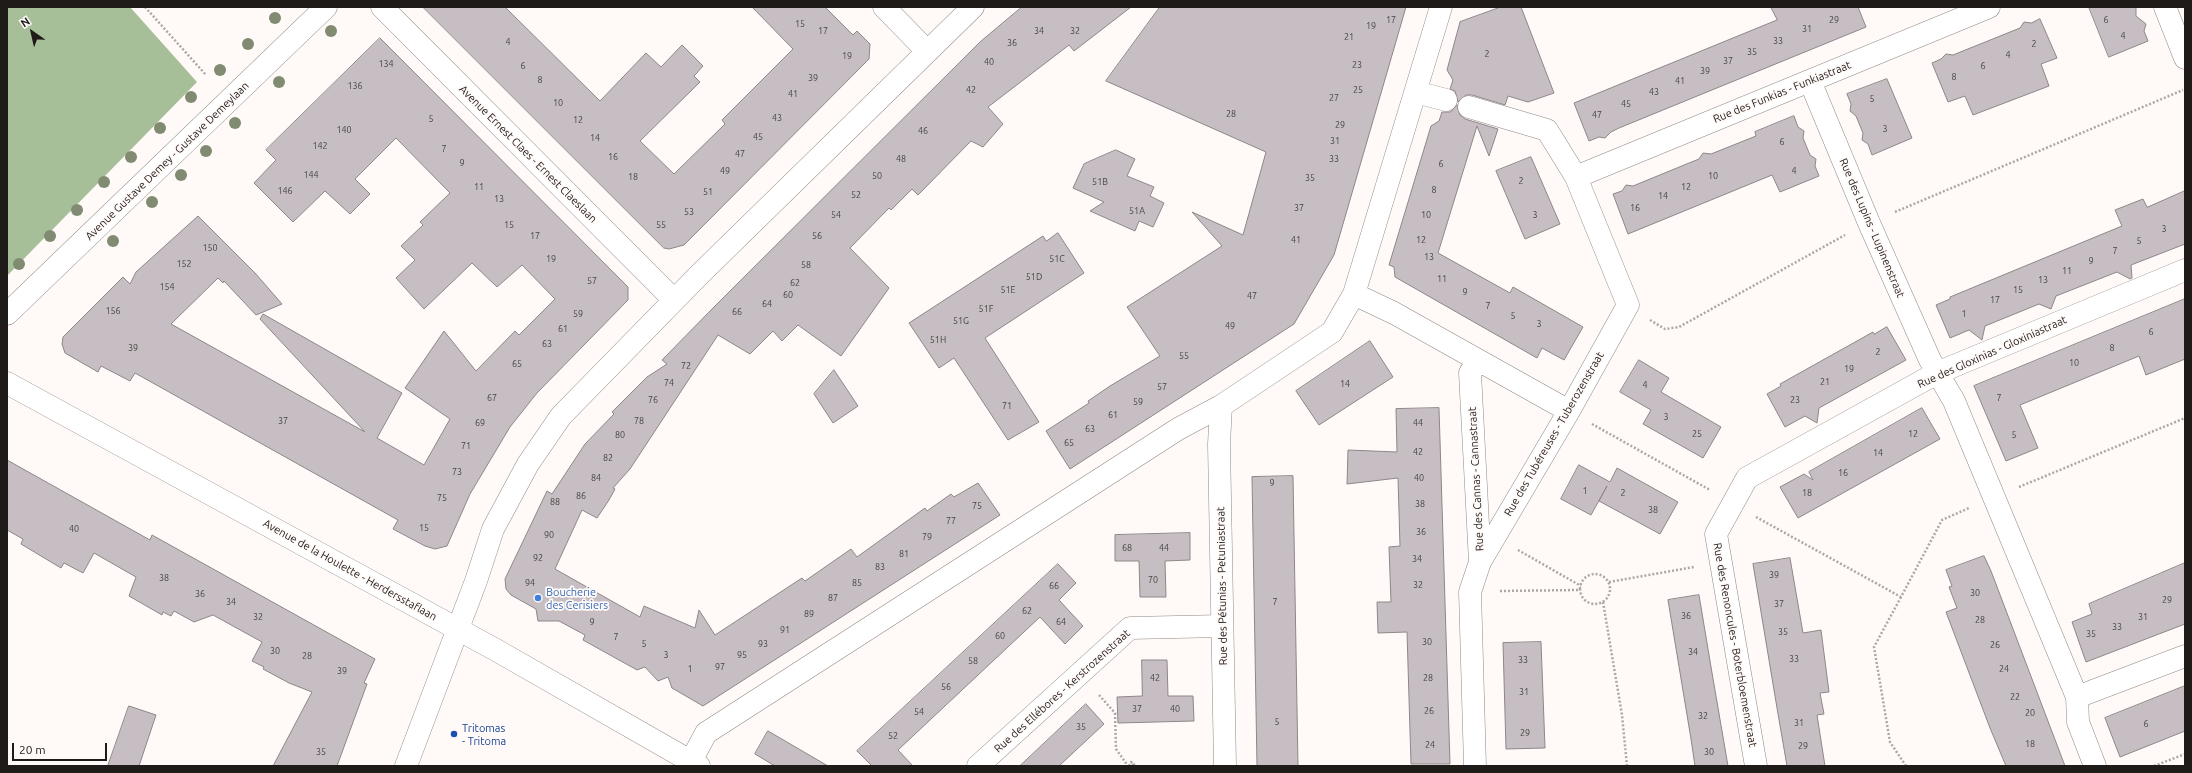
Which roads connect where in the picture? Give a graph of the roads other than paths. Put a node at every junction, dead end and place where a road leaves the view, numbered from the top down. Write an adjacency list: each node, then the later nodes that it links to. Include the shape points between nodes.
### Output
1 (326, 7): 18 (street, Avenue Gustave Demey - Gustave Demeylaan)
2 (382, 7): 17 (street, Avenue Ernest Claes - Ernest Claeslaan)
3 (884, 7): 8 (street)
4 (972, 7): 8 (street)
5 (1441, 7): 11 (street)
6 (1989, 7): 10 (street, Rue des Funkias - Funkiastraat)
7 (2165, 7): 9 (street)
8 (927, 50): 17 (street)
9 (2185, 58)
10 (1810, 81): 14 (street, Rue des Funkias - Funkiastraat); 20 (street, Rue des Lupins - Lupinenstraat, via 1869,223)
11 (1416, 92): 12 (street); 16 (street)
12 (1446, 100)
13 (1469, 107): 14 (street, via 1547,130)
14 (1576, 177): 23 (street, Rue des Tubéreuses - Tuberozenstraat, via 1628,305)
15 (2185, 270): 20 (street, Rue des Gloxinias - Gloxiniastraat)
16 (1354, 294): 19 (street, via 1394,313); 22 (street, via 1332,332)
17 (674, 300): 27 (street, via 561,416 528,464 493,529)
18 (7, 314)
19 (1478, 361): 23 (street); 25 (street, Rue des Cannas - Cannastraat, via 1470,373)
20 (1937, 373): 24 (street, Rue des Gloxinias - Gloxiniastraat, via 1747,478); 29 (street, Rue des Lupins - Lupinenstraat, via 1957,407)
21 (7, 383): 27 (street, Avenue de la Houlette - Herdersstaflaan)
22 (1221, 406): 26 (street, Rue des Pétunias - Petuniastraat); 30 (street, via 1178,429 706,733)
23 (1569, 411): 25 (street, Rue des Tubéreuses - Tuberozenstraat)
24 (1733, 504): 35 (street, Rue des Renoncules - Boterbloemenstraat, via 1716,534)
25 (1480, 562): 34 (street, Rue des Cannas - Cannastraat, via 1470,592)
26 (1222, 626): 32 (street, Rue des Ellébores - Kerstrozenstraat, via 1130,628); 33 (street, Rue des Pétunias - Petuniastraat)
27 (457, 629): 30 (street, Avenue de la Houlette - Herdersstaflaan); 31 (street)
28 (2185, 656): 29 (street)
29 (2077, 697): 36 (street, via 2078,722)
30 (695, 764)
31 (406, 766)
32 (978, 766)
33 (1225, 766)
34 (1474, 766)
35 (1756, 766)
36 (2095, 766)

